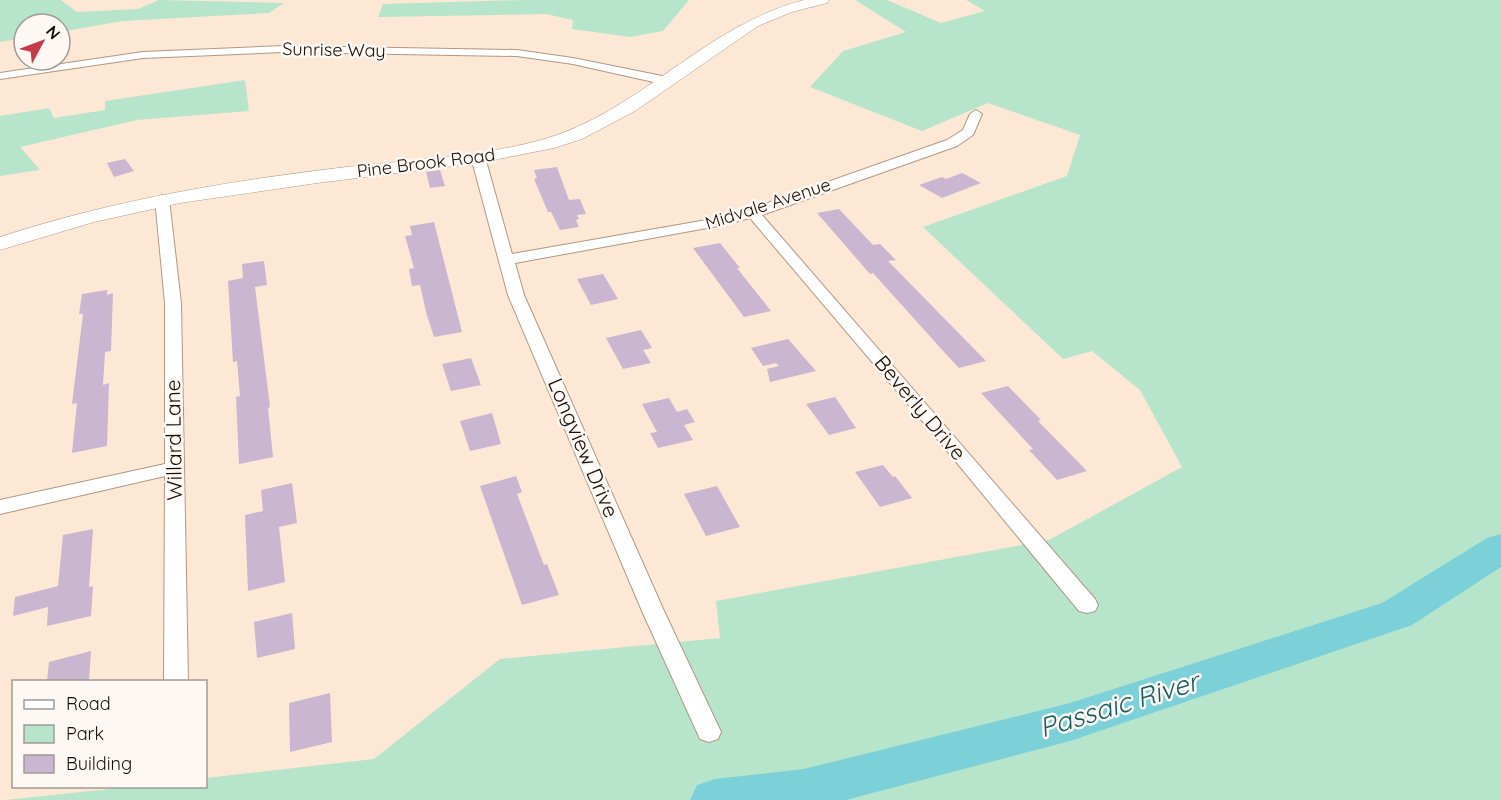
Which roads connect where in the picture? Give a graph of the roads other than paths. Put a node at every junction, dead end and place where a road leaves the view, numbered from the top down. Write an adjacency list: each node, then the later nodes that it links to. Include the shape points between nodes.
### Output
1 (822, 0): 3 (street, Pine Brook Road, via 754,22)
2 (0, 76): 3 (street, Sunrise Way, via 143,55 272,49 517,54 573,61)
3 (667, 81): 5 (street, Pine Brook Road, via 614,116 577,134 546,145)
4 (976, 114): 7 (street, Midvale Avenue, via 968,132 952,143)
5 (478, 157): 6 (street, Pine Brook Road); 9 (street, Longview Drive)
6 (162, 199): 8 (street, Pine Brook Road, via 72,220); 10 (street, Willard Lane, via 172,303)
7 (753, 213): 9 (street, Midvale Avenue); 12 (street, Beverly Drive)
8 (0, 244)
9 (506, 260): 14 (street, Longview Drive, via 516,295)
10 (174, 468): 11 (street); 13 (street, Willard Lane)
11 (0, 507)
12 (1087, 604)
13 (176, 680)
14 (709, 732)

